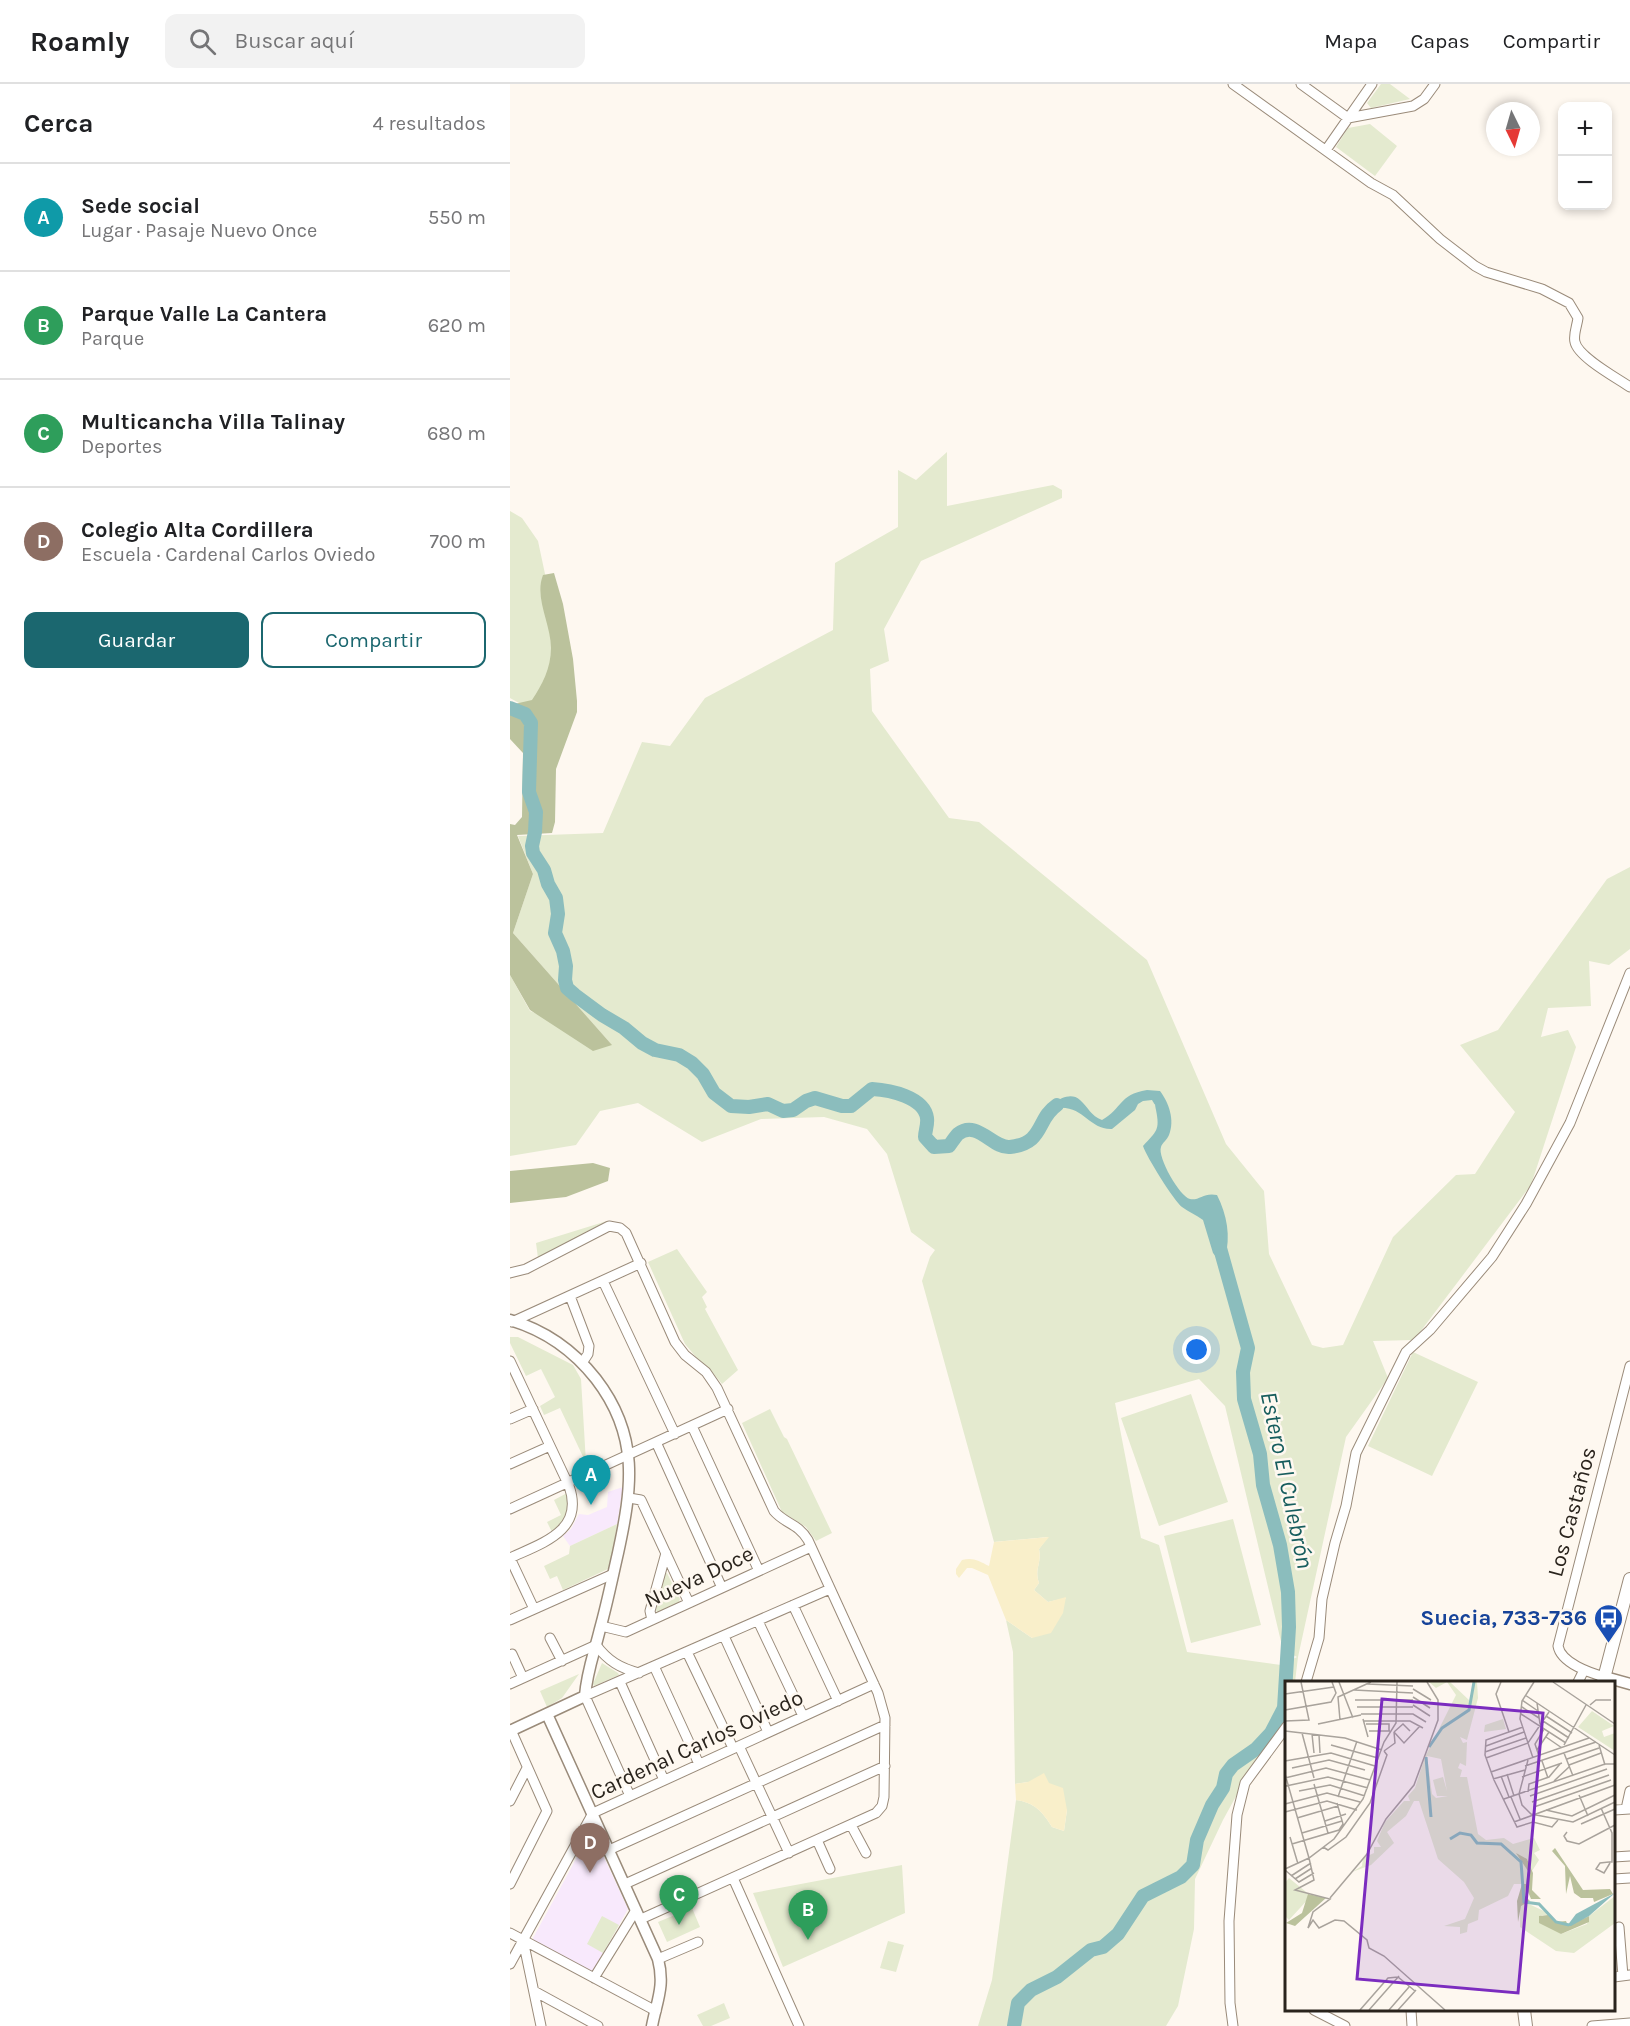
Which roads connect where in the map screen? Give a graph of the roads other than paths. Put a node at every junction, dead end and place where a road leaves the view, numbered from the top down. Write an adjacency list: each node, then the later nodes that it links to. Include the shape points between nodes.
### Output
1 (1233, 84): 6 (street)
2 (1301, 84): 5 (street)
3 (1372, 84): 5 (street)
4 (1435, 84): 5 (street, via 1413,106)
5 (1348, 118): 6 (street)
6 (1326, 150): 7 (street, via 1393,195 1480,269 1542,289 1569,303 1578,318 1576,346)
7 (1630, 387)
8 (1630, 973): 58 (street, via 1570,1123 1526,1204 1492,1257 1430,1330 1406,1352 1356,1453)
9 (641, 1263): 10 (street, via 626,1233 613,1226 526,1269); 11 (street); 20 (street, via 678,1347 712,1380)
10 (510, 1273)
11 (603, 1281): 12 (street); 23 (street)
12 (570, 1296): 13 (street); 15 (street, via 589,1346)
13 (511, 1322): 15 (street, via 551,1338)
14 (510, 1361): 17 (street)
15 (582, 1363): 26 (street, via 610,1401)
16 (1630, 1366): 18 (street, Los Castaños)
17 (513, 1375): 19 (street)
18 (1627, 1394): 54 (street, Los Castaños, via 1558,1646 1562,1655)
19 (533, 1409): 21 (street); 25 (street)
20 (728, 1409): 22 (street); 31 (street, via 774,1511 801,1530)
21 (510, 1419)
22 (692, 1426): 23 (street); 34 (street)
23 (675, 1434): 24 (street)
24 (656, 1442): 26 (street); 37 (street)
25 (550, 1446): 27 (street); 28 (street)
26 (628, 1455): 28 (street); 29 (street)
27 (510, 1464)
28 (567, 1483): 30 (street); 33 (street, via 573,1502 565,1527 552,1538)
29 (629, 1498): 32 (street, via 641,1500); 35 (street)
30 (510, 1509)
31 (812, 1547): 34 (street, Nueva Doce); 38 (street)
32 (666, 1553): 39 (street); 44 (street, via 650,1611)
33 (510, 1558): 41 (street)
34 (759, 1571): 37 (street, Nueva Doce)
35 (613, 1574): 41 (street); 46 (street)
36 (1630, 1579): 42 (main road)
37 (722, 1588): 39 (street, Nueva Doce)
38 (830, 1589): 40 (street); 63 (street)
39 (689, 1603): 44 (street, Nueva Doce)
40 (793, 1605): 45 (street); 66 (street)
41 (534, 1609): 43 (street)
42 (1625, 1617): 57 (main road)
43 (510, 1620)
44 (652, 1620): 46 (street, Nueva Doce, via 626,1632)
45 (758, 1621): 47 (street); 68 (street)
46 (601, 1626): 49 (street)
47 (724, 1636): 50 (street); 72 (street)
48 (550, 1638): 52 (street)
49 (596, 1645): 52 (street); 55 (street, via 613,1664); 65 (street)
50 (687, 1652): 53 (street); 73 (street)
51 (512, 1654): 56 (street)
52 (562, 1661): 56 (street)
53 (654, 1666): 55 (street); 74 (street)
54 (1584, 1670): 57 (street, Los Castaños); 59 (street)
55 (639, 1673): 60 (street)
56 (523, 1678): 62 (street)
57 (1604, 1680)
58 (1307, 1681)
59 (1579, 1681)
60 (620, 1682): 65 (street); 77 (street)
61 (1615, 1682): 64 (street)
62 (510, 1684)
63 (874, 1684): 66 (street, Cardenal Carlos Oviedo); 69 (street)
64 (1630, 1684)
65 (585, 1696): 67 (street); 80 (street)
66 (838, 1701): 68 (street, Cardenal Carlos Oviedo)
67 (547, 1714): 71 (street); 83 (street)
68 (803, 1716): 72 (street, Cardenal Carlos Oviedo)
69 (885, 1725): 75 (street); 78 (street)
70 (1285, 1729): 118 (street, via 1245,1783 1237,1815 1229,1921)
71 (510, 1731): 76 (street)
72 (768, 1732): 73 (street, Cardenal Carlos Oviedo)
73 (736, 1747): 74 (street, Cardenal Carlos Oviedo); 78 (street)
74 (699, 1764): 77 (street, Cardenal Carlos Oviedo)
75 (885, 1766): 84 (street); 85 (street, via 884,1802 871,1816)
76 (527, 1768): 81 (street); 96 (street, via 546,1812)
77 (664, 1780): 80 (street, Cardenal Carlos Oviedo)
78 (757, 1783): 84 (street); 87 (street)
79 (1630, 1791): 82 (street)
80 (630, 1796): 83 (street, Cardenal Carlos Oviedo)
81 (510, 1801)
82 (1628, 1809)
83 (593, 1813): 87 (street); 102 (street, Cardenal Carlos Oviedo)
84 (772, 1817): 88 (street); 97 (street)
85 (851, 1825): 86 (street); 89 (street)
86 (817, 1840): 88 (street); 92 (street)
87 (609, 1850): 97 (street)
88 (789, 1853): 93 (street)
89 (866, 1853)
90 (1630, 1856): 91 (street)
91 (1615, 1857)
92 (830, 1869)
93 (734, 1878): 98 (street); 117 (street)
94 (1630, 1878): 95 (street)
95 (1615, 1880)
96 (510, 1884)
97 (625, 1884): 98 (street)
98 (639, 1914): 104 (street); 107 (street)
99 (1630, 1926): 100 (street)
100 (1616, 1927): 106 (street)
101 (510, 1933): 102 (street)
102 (523, 1940): 105 (street, Cardenal Carlos Oviedo); 107 (street); 108 (street)
103 (698, 1942): 104 (street)
104 (658, 1959): 109 (street, via 662,1985)
105 (510, 1964)
106 (1622, 1976)
107 (594, 1978): 109 (street)
108 (534, 1991): 114 (street); 115 (street)
109 (656, 2011): 116 (street)
110 (1316, 2011): 119 (street)
111 (1411, 2011): 120 (street)
112 (1524, 2011): 121 (main road)
113 (1630, 2022): 122 (street)
114 (541, 2026)
115 (598, 2026)
116 (652, 2026)
117 (799, 2026)
118 (1233, 2026)
119 (1345, 2026)
120 (1412, 2026)
121 (1526, 2026)
122 (1592, 2026)

